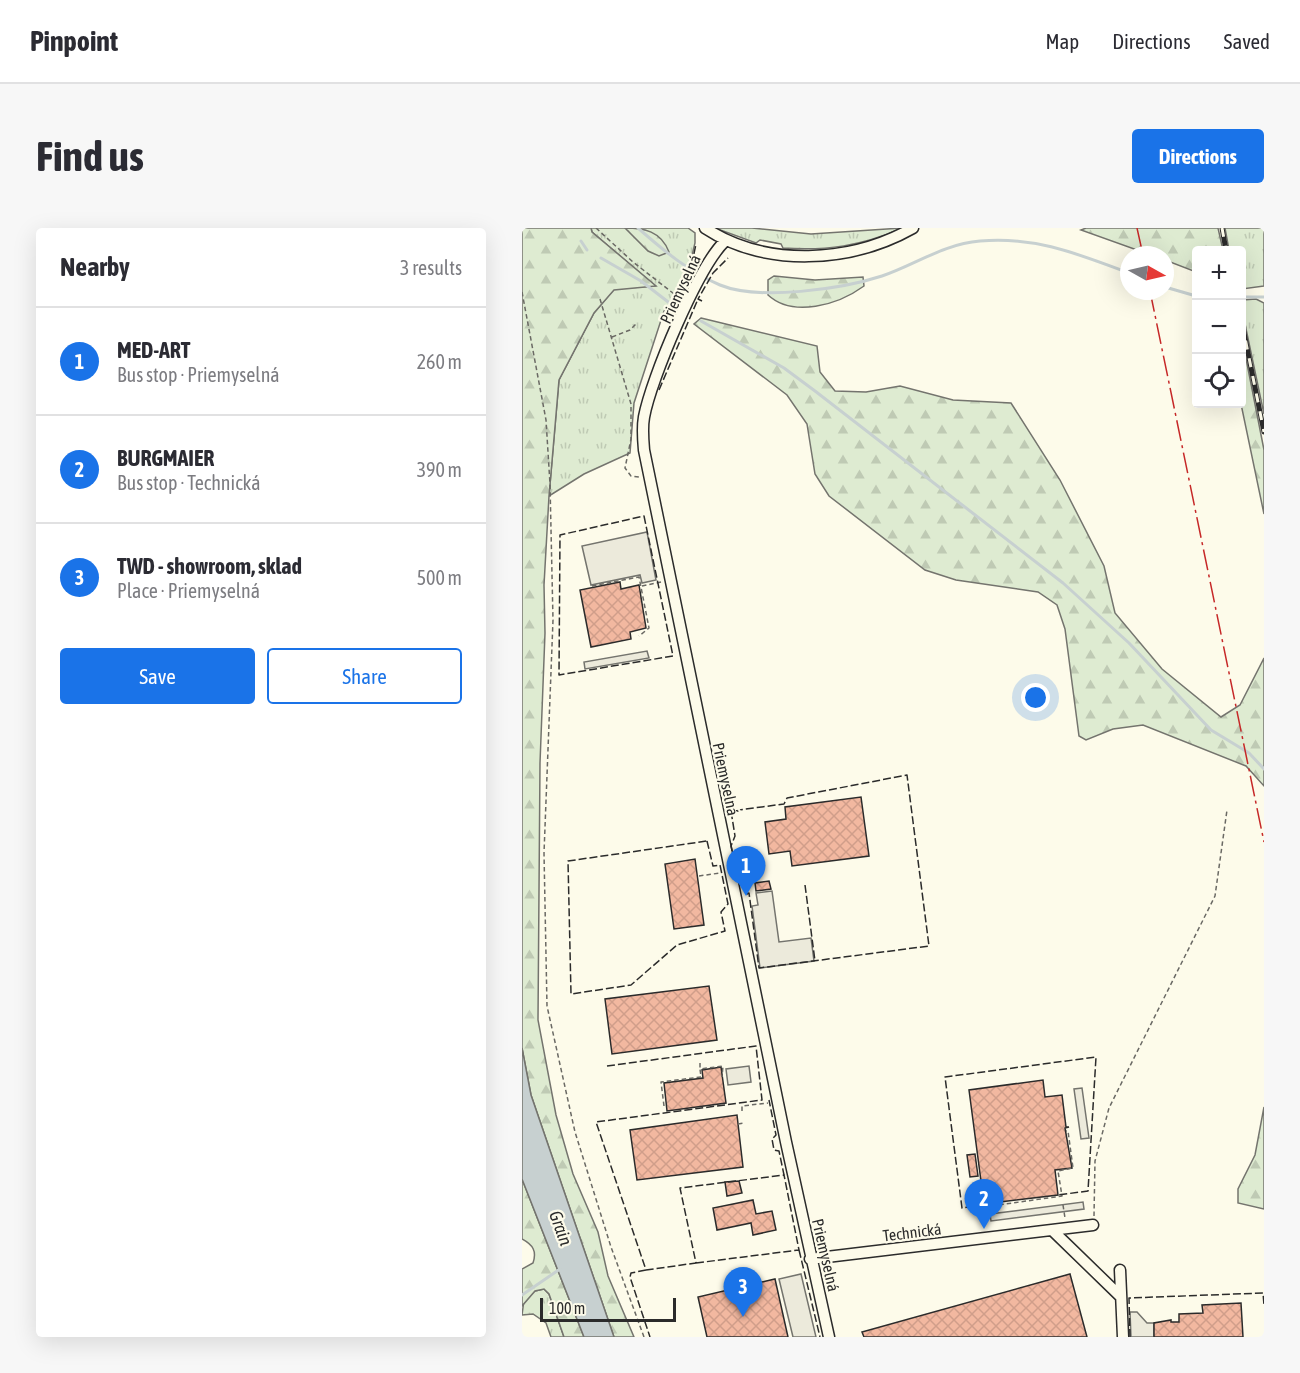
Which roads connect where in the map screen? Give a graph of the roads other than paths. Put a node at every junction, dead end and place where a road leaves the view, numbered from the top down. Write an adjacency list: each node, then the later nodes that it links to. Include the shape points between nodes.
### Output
1 (705, 228): 3 (street)
2 (913, 228): 3 (street, via 867,248 825,255 783,254)
3 (725, 241): 6 (street, Priemyselná, via 714,251 687,298 647,402 643,431 648,474)
4 (1094, 1226): 5 (street, Technická)
5 (1052, 1230): 6 (street, Technická); 8 (street)
6 (810, 1259): 9 (street, Priemyselná)
7 (1120, 1270): 8 (street)
8 (1121, 1297): 10 (street)
9 (829, 1337)
10 (1122, 1337)

